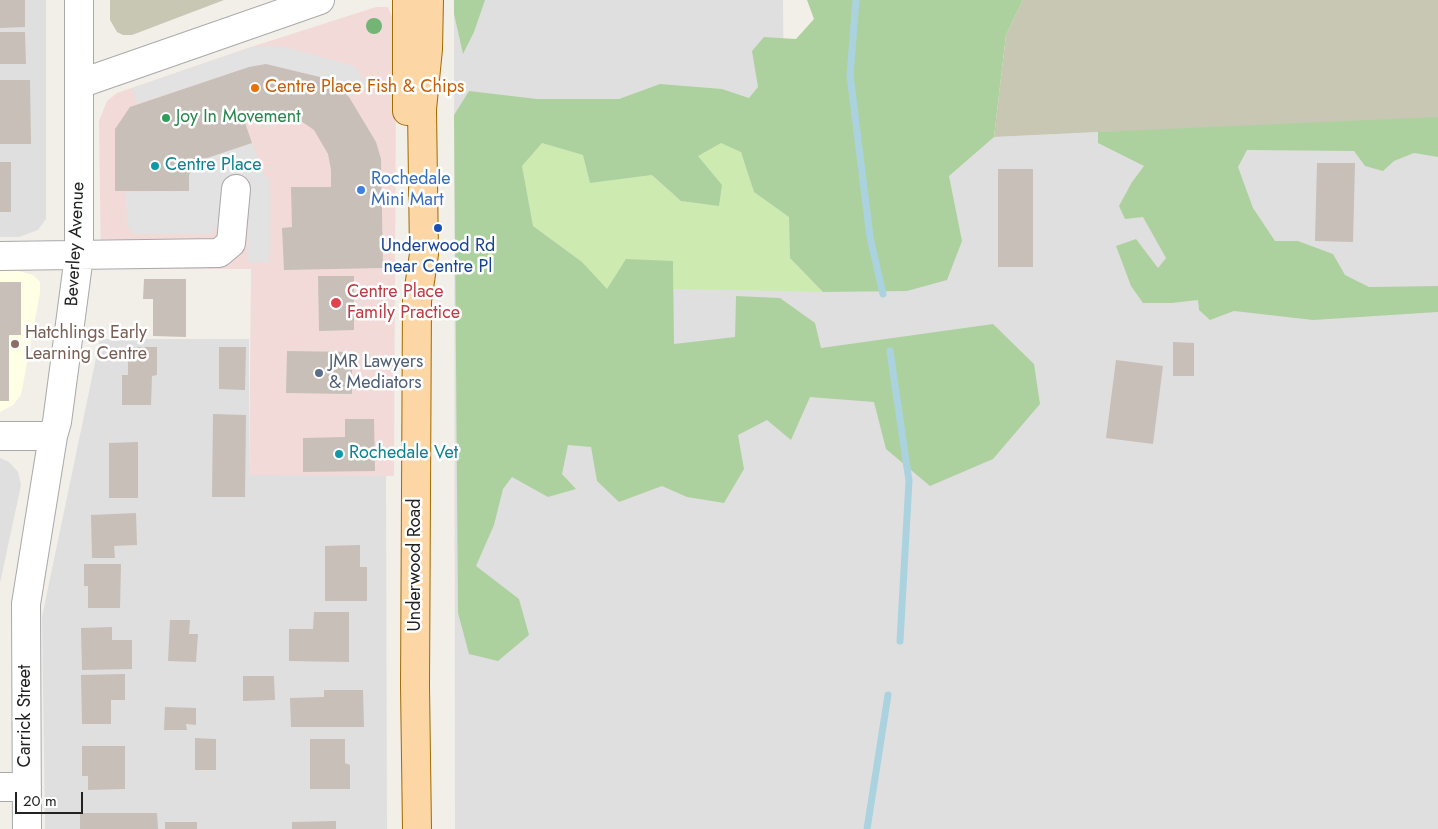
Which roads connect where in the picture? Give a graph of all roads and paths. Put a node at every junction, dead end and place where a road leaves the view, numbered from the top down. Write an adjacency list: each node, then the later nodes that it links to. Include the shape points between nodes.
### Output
1 (78, 0): 5 (street, Beverley Avenue)
2 (320, 0): 5 (street)
3 (407, 0): 9 (main road, Underwood Road, via 406,244 409,276)
4 (429, 0): 9 (main road, Underwood Road, via 422,109 424,254)
5 (79, 84): 8 (street, Beverley Avenue)
6 (236, 189): 8 (street, via 231,243 219,253)
7 (0, 256): 8 (street)
8 (79, 256): 11 (street, Beverley Avenue)
9 (417, 301): 16 (main road, Underwood Road)
10 (0, 436): 11 (street)
11 (53, 436): 12 (street, Beverley Avenue)
12 (26, 604): 14 (street, Carrick Street)
13 (0, 787): 14 (street)
14 (27, 787): 15 (street, Carrick Street)
15 (27, 829)
16 (417, 829)

